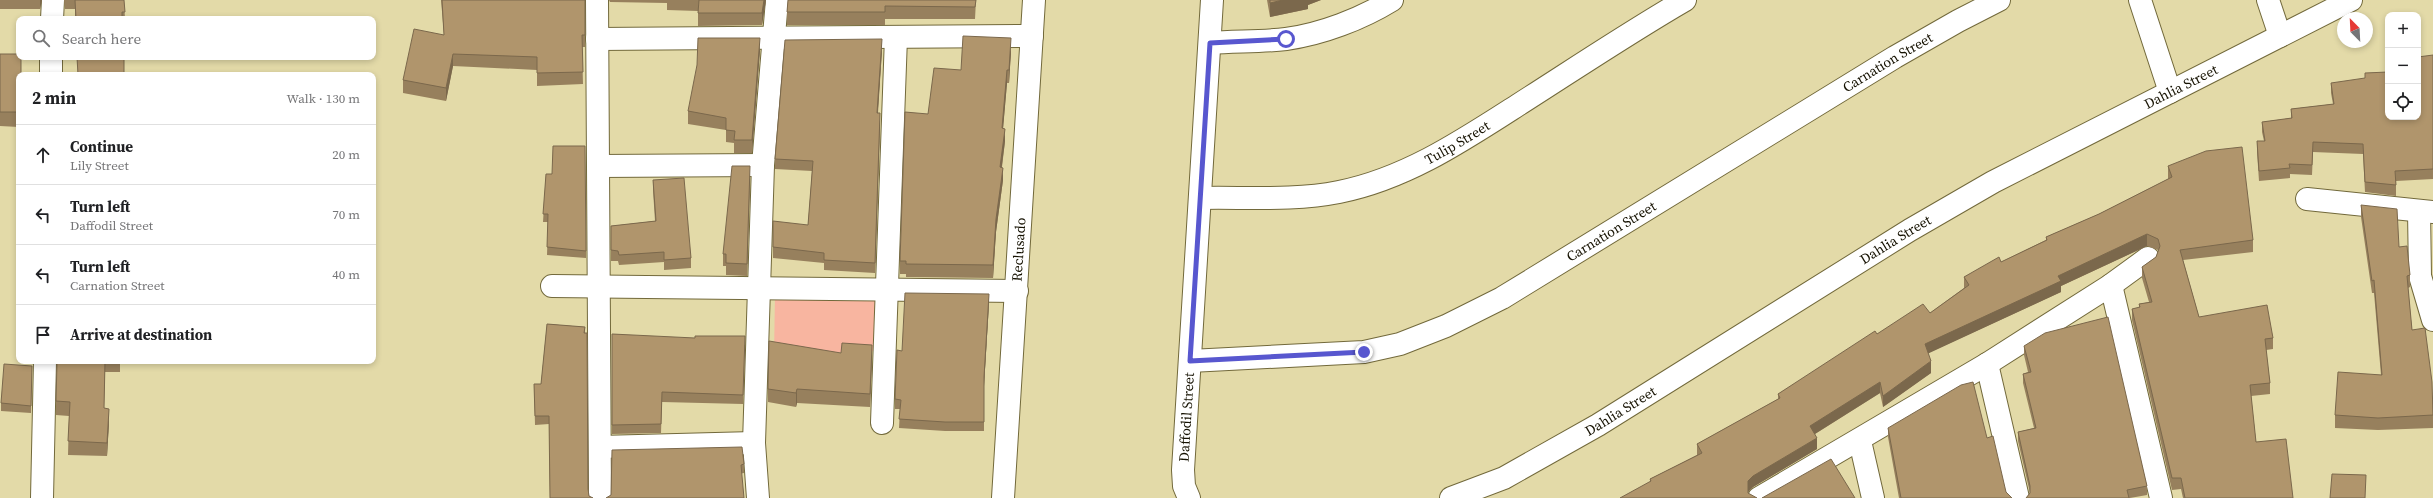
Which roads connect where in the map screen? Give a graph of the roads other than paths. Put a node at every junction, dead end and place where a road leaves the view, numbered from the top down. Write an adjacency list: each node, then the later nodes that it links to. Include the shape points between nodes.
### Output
1 (53, 0): 12 (street)
2 (597, 0): 17 (street)
3 (777, 0): 15 (street)
4 (1034, 0): 13 (street, Reclusado)
5 (1212, 0): 18 (street, Daffodil Street)
6 (1392, 0): 18 (street, via 1357,18 1319,32 1286,39)
7 (1685, 0): 24 (street, Tulip Street, via 1469,136 1422,163 1376,183 1338,192 1298,197)
8 (2000, 0): 35 (street, Carnation Street, via 1958,20 1895,57 1521,287 1446,326 1400,344 1364,352)
9 (2140, 0): 21 (street)
10 (2268, 0): 14 (street)
11 (2351, 0): 14 (street, Dahlia Street)
12 (52, 16)
13 (1032, 36): 16 (street); 33 (street, Reclusado)
14 (2280, 36): 21 (street, Dahlia Street)
15 (774, 37): 16 (street); 17 (street); 22 (street)
16 (896, 37): 32 (street)
17 (597, 38): 23 (street)
18 (1210, 43): 24 (street, Daffodil Street)
19 (52, 60): 20 (street)
20 (51, 72)
21 (2170, 92): 47 (street, Dahlia Street, via 1993,182 1910,230 1598,425 1538,459 1504,478)
22 (763, 165): 23 (street); 31 (street)
23 (598, 166): 30 (street)
24 (1200, 198): 35 (street, Daffodil Street)
25 (2307, 199): 26 (street)
26 (2426, 212): 34 (street, via 2420,276)
27 (2148, 258): 28 (street)
28 (2111, 285): 37 (street); 51 (street)
29 (552, 286): 30 (street)
30 (599, 286): 31 (street); 41 (street)
31 (760, 289): 32 (street); 40 (street)
32 (887, 290): 33 (street); 38 (street)
33 (1017, 291): 45 (street, Reclusado)
34 (2433, 320)
35 (1190, 361): 46 (street, Daffodil Street, via 1183,470 1184,486)
36 (45, 364): 42 (street)
37 (1988, 364): 39 (street); 50 (street)
38 (882, 423)
39 (1860, 441): 48 (street); 49 (street)
40 (754, 443): 41 (street); 44 (street)
41 (600, 447): 43 (street)
42 (42, 498)
43 (600, 498)
44 (758, 498)
45 (1003, 498)
46 (1189, 498)
47 (1451, 498)
48 (1759, 498)
49 (1873, 498)
50 (2018, 498)
51 (2161, 498)

